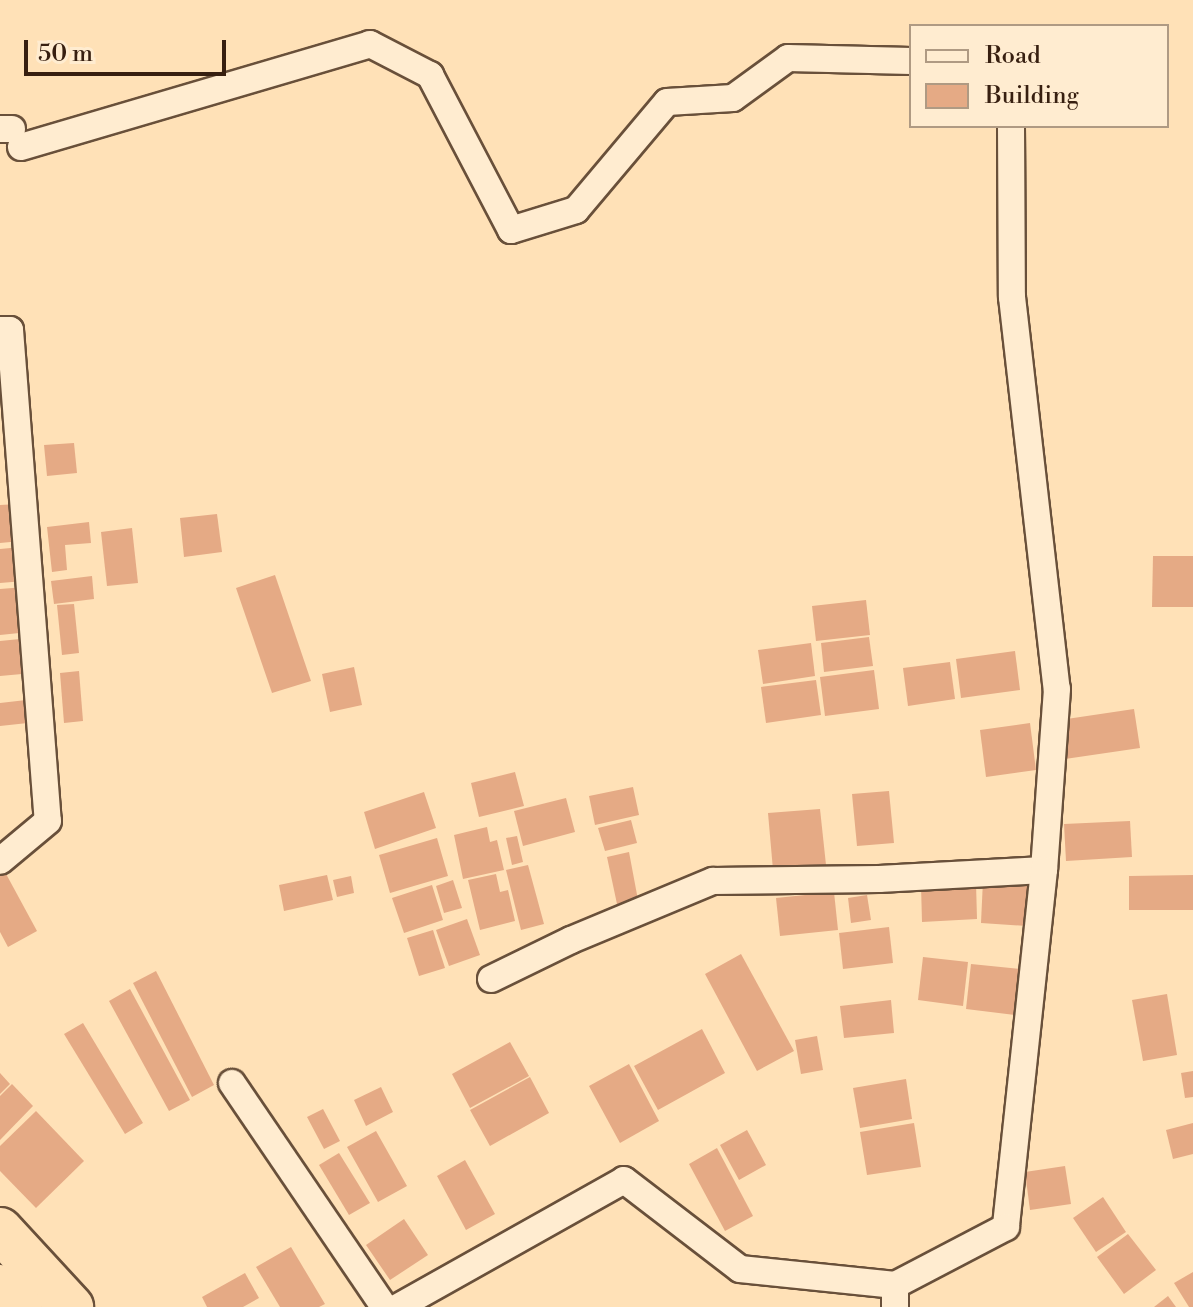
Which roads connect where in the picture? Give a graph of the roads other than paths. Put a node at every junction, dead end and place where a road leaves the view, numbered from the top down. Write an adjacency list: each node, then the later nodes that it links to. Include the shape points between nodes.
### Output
1 (909, 61): 3 (street, via 788,58 733,98 667,102 576,210 511,230 430,75 370,44)
2 (1011, 128): 6 (street, via 1012,297 1057,689)
3 (11, 135)
4 (0, 330): 5 (street, via 10,330 48,821)
5 (0, 861)
6 (1044, 870): 7 (street, via 713,881); 11 (street, via 1006,1227)
7 (491, 979)
8 (232, 1083): 14 (street)
9 (0, 1230): 13 (highway)
10 (0, 1287): 12 (highway)
11 (895, 1296): 15 (street, via 740,1269 624,1180)
12 (19, 1307)
13 (71, 1307)
14 (384, 1307)
15 (398, 1307)

